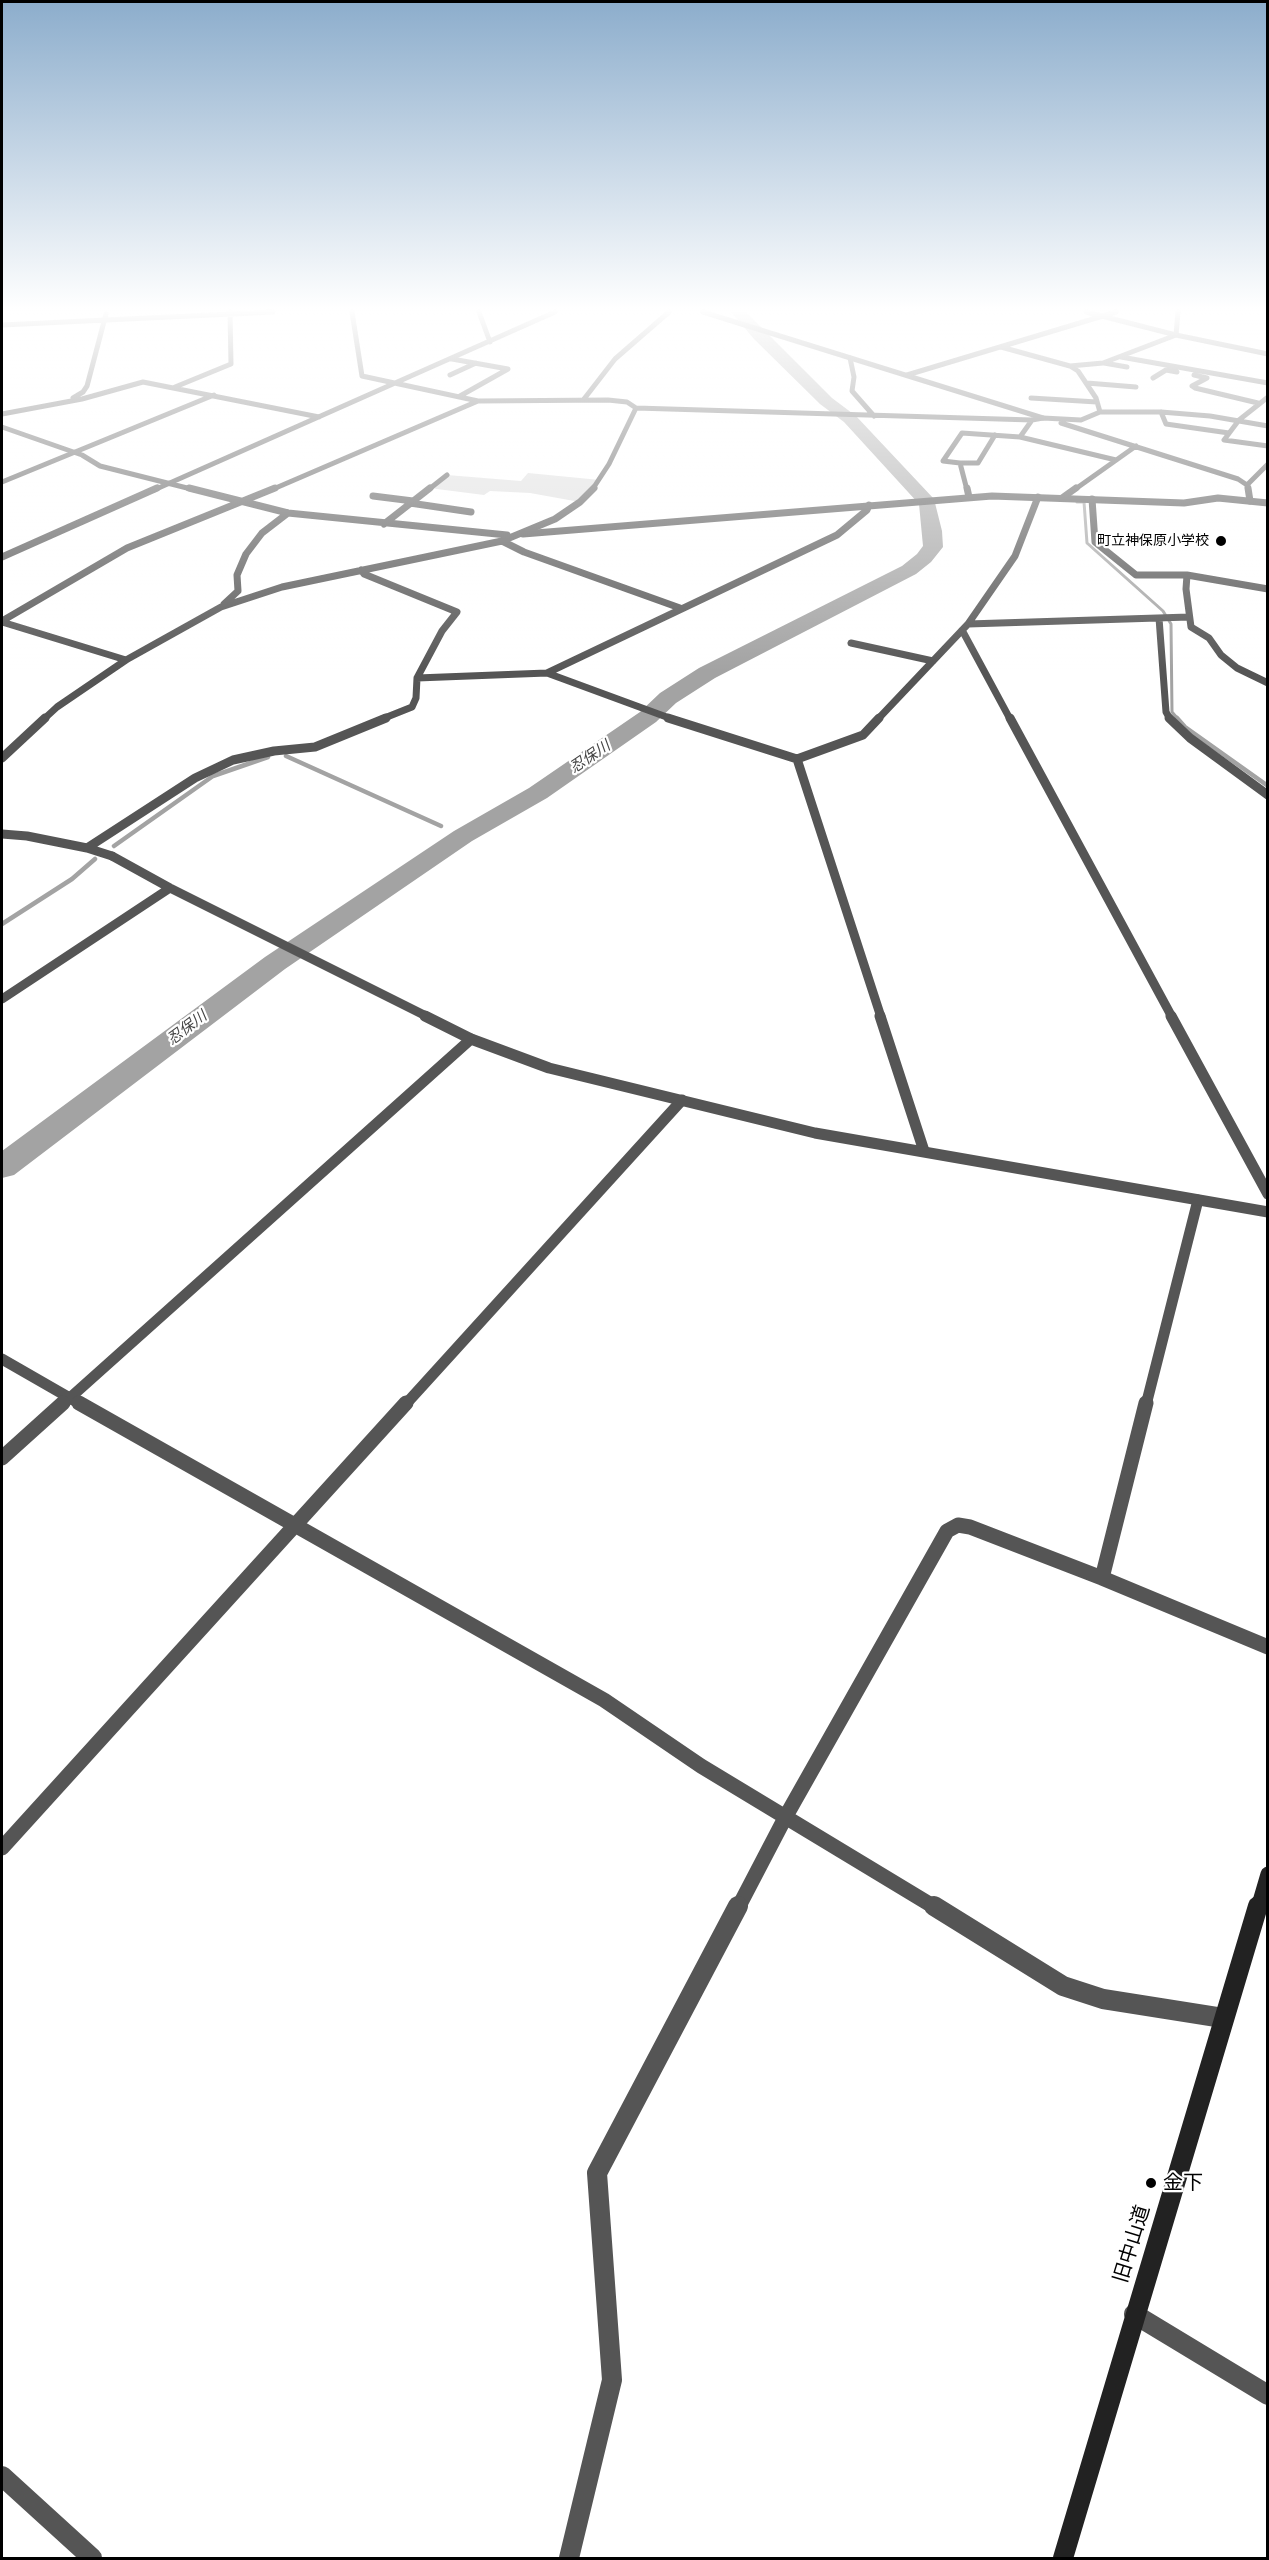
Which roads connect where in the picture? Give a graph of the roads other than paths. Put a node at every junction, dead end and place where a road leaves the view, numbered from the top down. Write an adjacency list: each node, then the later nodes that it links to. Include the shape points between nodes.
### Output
1 (15, 431): 15 (street)
2 (125, 431): 15 (street)
3 (286, 431): 21 (street)
4 (407, 431): 29 (street)
5 (625, 431): 38 (street, via 595,487 571,509)
6 (1024, 431): 12 (street)
7 (1088, 431): 13 (street)
8 (1218, 431): 9 (street)
9 (1229, 433): 14 (street, via 1224,440)
10 (979, 434): 11 (street); 17 (street, via 962,432 943,461)
11 (995, 435): 12 (street); 17 (street, via 978,463)
12 (1020, 437): 16 (street)
13 (1136, 446): 16 (street); 22 (street, via 1223,473)
14 (1268, 446)
15 (74, 452): 20 (street); 21 (street, via 100,466)
16 (1116, 460): 26 (street)
17 (960, 463): 24 (street)
18 (1268, 464): 22 (street)
19 (447, 475): 30 (street)
20 (2, 482)
21 (167, 483): 29 (street); 40 (street)
22 (1247, 485): 28 (street)
23 (373, 496): 30 (street)
24 (969, 497): 25 (street); 32 (street)
25 (1038, 497): 26 (street); 49 (street, via 1015,556)
26 (1062, 498): 27 (street)
27 (1092, 499): 28 (street); 42 (street, via 1095,542 1136,575)
28 (1250, 501): 31 (street)
29 (242, 502): 33 (street); 48 (street, via 127,548)
30 (412, 502): 34 (street, via 471,512); 35 (street)
31 (1268, 503)
32 (869, 505): 38 (street); 45 (street, via 837,535)
33 (288, 513): 35 (street); 44 (street, via 262,533 246,554 237,575 238,591)
34 (464, 518)
35 (384, 524): 37 (street)
36 (457, 525): 37 (street)
37 (450, 531): 38 (street)
38 (523, 534): 39 (street)
39 (502, 541): 41 (street); 45 (street)
40 (2, 556)
41 (361, 570): 44 (street, via 282,587); 54 (street, via 457,612)
42 (1187, 575): 43 (street); 46 (street)
43 (1268, 589)
44 (220, 607): 51 (street)
45 (680, 608): 53 (street)
46 (1189, 617): 47 (street); 55 (street, via 1191,627 1209,638 1221,655)
47 (1159, 618): 49 (street); 59 (street, via 1166,712 1190,738)
48 (2, 622): 51 (street)
49 (965, 627): 52 (street); 68 (street)
50 (851, 643): 52 (street)
51 (126, 660): 56 (street, via 57,707)
52 (933, 661): 57 (street, via 863,735)
53 (547, 673): 54 (street); 57 (street, via 640,709)
54 (417, 678): 62 (street, via 412,707 315,747 233,760 195,778)
55 (1268, 683)
56 (2, 758)
57 (797, 759): 67 (street)
58 (1268, 784): 59 (street)
59 (1255, 787): 60 (street)
60 (1268, 795)
61 (2, 834): 62 (street)
62 (87, 848): 63 (street, via 112,856)
63 (170, 888): 64 (street); 65 (street)
64 (2, 999)
65 (471, 1039): 66 (street, via 549,1068); 72 (street)
66 (682, 1100): 67 (street, via 815,1133); 74 (street)
67 (924, 1151): 69 (street)
68 (1268, 1194)
69 (1198, 1200): 70 (street); 75 (street)
70 (1268, 1212)
71 (2, 1359): 72 (street)
72 (68, 1397): 73 (street); 74 (street)
73 (2, 1458)
74 (295, 1527): 77 (street, via 604,1700 701,1766); 78 (street)
75 (1102, 1578): 76 (street); 77 (street, via 970,1527 958,1525 947,1531)
76 (1268, 1647)
77 (786, 1816): 80 (street, via 1063,1986 1103,1999); 85 (street, via 597,2173 612,2380)
78 (2, 1848)
79 (1268, 1874): 80 (main road, 旧中山道)
80 (1223, 2018): 81 (main road, 旧中山道)
81 (1134, 2314): 82 (street); 86 (main road, 旧中山道)
82 (1268, 2395)
83 (2, 2476): 84 (street)
84 (92, 2559)
85 (569, 2559)
86 (1063, 2559)

